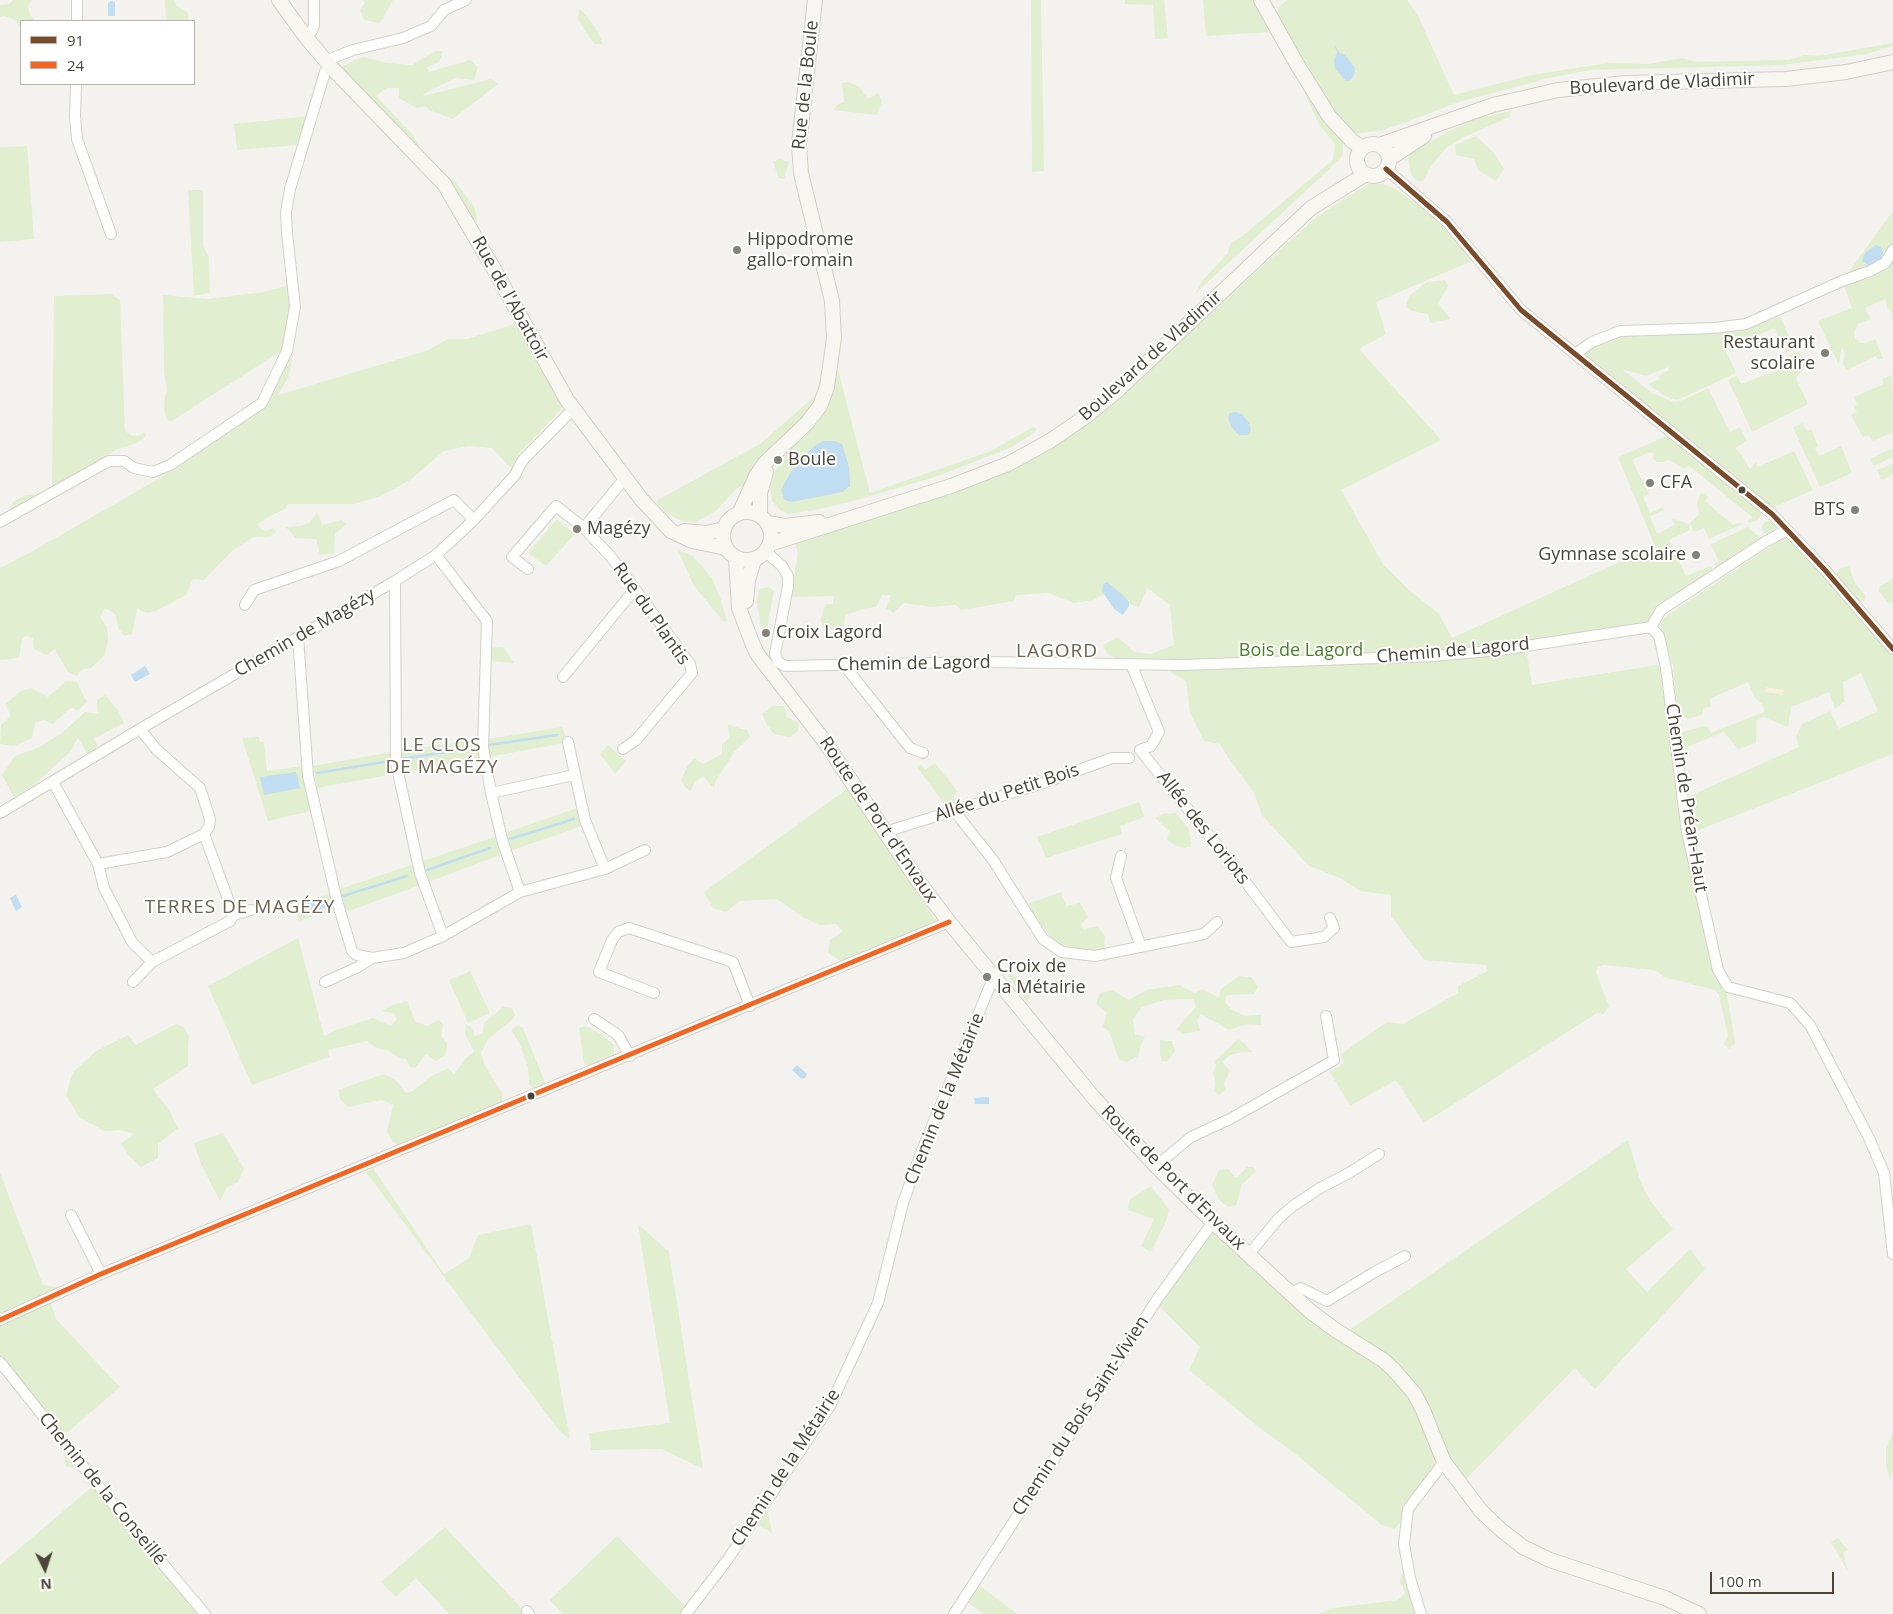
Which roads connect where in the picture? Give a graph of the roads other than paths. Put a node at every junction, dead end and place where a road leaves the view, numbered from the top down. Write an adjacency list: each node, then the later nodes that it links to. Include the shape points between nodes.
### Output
1 (77, 0): 7 (street)
2 (279, 0): 8 (street, Rue de l'Abattoir)
3 (314, 0): 8 (street, via 314,26)
4 (466, 0): 10 (street, via 444,10 431,26 403,38 353,50)
5 (815, 0): 21 (street, Rue de la Boule, via 799,131 799,158 832,301 834,338 827,387 820,406 808,423)
6 (1266, 2): 14 (street, via 1298,66 1329,116)
7 (77, 20)
8 (305, 36): 10 (street, Rue de l'Abattoir)
9 (1893, 62): 12 (street, Boulevard de Vladimir, via 1846,72 1786,79 1577,87 1515,99)
10 (328, 63): 20 (street, Rue de l'Abattoir, via 448,189); 27 (street, via 286,212 295,308 287,351 262,403 170,465 153,472 134,468 124,461 109,461)
11 (76, 85): 17 (street, via 78,139)
12 (1441, 125): 13 (street, Boulevard de Vladimir); 15 (street)
13 (1379, 145): 14 (street, via 1370,144); 15 (street, via 1386,150)
14 (1362, 148): 16 (street, via 1357,156)
15 (1387, 164): 16 (street, via 1377,175); 19 (street, via 1447,222 1521,310)
16 (1362, 169): 24 (street, Boulevard de Vladimir, via 1311,208 1118,390 1068,428 1029,453 984,474)
17 (111, 234)
18 (1893, 250): 19 (street, via 1885,263 1870,272 1842,281 1746,324 1620,330 1592,342)
19 (1575, 354): 31 (street, via 1772,514)
20 (573, 409): 22 (street, Rue de l'Abattoir); 26 (street, Chemin de Magézy, via 522,461 515,475)
21 (781, 449): 23 (street, Rue de la Boule, via 756,476); 25 (street, Rue de la Boule, via 768,466 762,484 759,498)
22 (625, 478): 28 (street, Rue de l'Abattoir); 29 (street)
23 (740, 512): 25 (street); 30 (street, via 730,518)
24 (855, 517): 25 (street, Boulevard de Vladimir, via 785,526); 32 (street, Boulevard de Vladimir)
25 (764, 519): 32 (street, via 772,536)
26 (474, 520): 34 (street, Chemin de Magézy); 39 (street, via 454,500 340,561 254,590)
27 (0, 522)
28 (662, 523): 30 (street, via 696,534); 33 (street, via 685,538)
29 (584, 528): 36 (street, Rue du Plantis, via 556,506 512,557); 38 (street, Rue du Plantis)
30 (724, 529): 33 (street, via 723,535)
31 (1787, 530): 41 (street, via 1661,610); 43 (street)
32 (768, 548): 35 (street); 45 (street, Chemin de Lagord, via 788,576 775,654 778,662 785,666)
33 (731, 553): 35 (street, via 746,561); 40 (street, Route de Port d'Envaux, via 739,608)
34 (436, 555): 37 (street, Chemin de Magézy); 54 (street, via 487,621 483,747)
35 (754, 560): 40 (street, via 746,590)
36 (528, 569)
37 (395, 581): 42 (street, Chemin de Magézy); 69 (street, via 396,763 420,873)
38 (635, 589): 46 (street); 49 (street, Rue du Plantis, via 690,664 692,673 636,740)
39 (245, 605)
40 (745, 621): 57 (street, Route de Port d'Envaux, via 758,655 825,742)
41 (1651, 627): 44 (street, Chemin de Lagord, via 1500,650 1434,656); 86 (street, Chemin de Préan-Haut, via 1659,636 1666,668 1688,832 1718,970 1728,987 1790,1003 1810,1025 1884,1173)
42 (298, 637): 47 (street, Chemin de Magézy); 71 (street, via 308,776 334,891 352,951 357,956)
43 (1893, 649)
44 (1131, 664): 45 (street, Chemin de Lagord, via 986,662); 66 (street, Allée des Loriots, via 1159,732 1151,746 1140,750 1292,942 1324,937 1334,928)
45 (844, 665): 50 (street, via 910,748)
46 (562, 677)
47 (140, 728): 53 (street, Chemin de Magézy); 58 (street, via 156,749 200,788 210,819 210,828)
48 (568, 742): 52 (street)
49 (623, 749)
50 (923, 753)
51 (1129, 758): 55 (street, Allée du Petit Bois, via 1112,758)
52 (574, 774): 54 (street); 62 (street, via 585,820)
53 (53, 782): 56 (street, Chemin de Magézy); 61 (street)
54 (491, 793): 63 (street, via 503,843)
55 (955, 812): 57 (street, Allée du Petit Bois); 70 (street, via 993,860 1043,939 1062,952 1086,956)
56 (0, 814)
57 (885, 832): 67 (street, Route de Port d'Envaux)
58 (204, 834): 61 (street, via 167,852); 65 (street)
59 (645, 850): 62 (street)
60 (1121, 856): 70 (street, via 1116,878)
61 (98, 864): 72 (street, via 104,888 132,942)
62 (605, 869): 63 (street)
63 (520, 892): 69 (street)
64 (251, 910): 65 (street)
65 (234, 915): 72 (street, via 230,921)
66 (1330, 918)
67 (949, 922): 73 (street, Route de Port d'Envaux); 77 (street)
68 (1217, 922): 70 (street, via 1204,934)
69 (443, 936): 71 (street, via 404,953)
70 (1141, 947)
71 (372, 958): 75 (street)
72 (152, 962): 74 (street)
73 (994, 976): 82 (street, Route de Port d'Envaux, via 1094,1098); 94 (street, Chemin de la Métairie, via 904,1203 878,1303 830,1406 728,1559)
74 (133, 982)
75 (325, 982)
76 (654, 993): 77 (street, via 599,972 618,932 629,928 733,962)
77 (750, 1006): 80 (street)
78 (1326, 1016): 82 (street, via 1334,1060 1192,1137)
79 (594, 1019): 80 (street, via 618,1035)
80 (630, 1056): 88 (street)
81 (1379, 1154): 85 (street, via 1293,1206)
82 (1156, 1166): 84 (street, Route de Port d'Envaux)
83 (70, 1215): 88 (street)
84 (1213, 1222): 85 (street, Route de Port d'Envaux); 95 (street, Chemin du Bois Saint-Vivien, via 1158,1298)
85 (1249, 1254): 89 (street, Route de Port d'Envaux)
86 (1893, 1254)
87 (1405, 1256): 89 (street, via 1327,1301 1301,1288)
88 (101, 1274): 90 (street)
89 (1290, 1293): 92 (street, Route de Port d'Envaux, via 1334,1329 1383,1360 1402,1378 1423,1410)
90 (0, 1320)
91 (0, 1362): 93 (street, Chemin de la Conseillé)
92 (1444, 1462): 96 (street, via 1408,1509 1404,1544 1410,1578); 97 (street, Route de Port d'Envaux, via 1481,1511 1522,1547 1582,1572 1665,1598)
93 (205, 1614)
94 (686, 1614)
95 (954, 1614)
96 (1422, 1614)
97 (1700, 1614)

